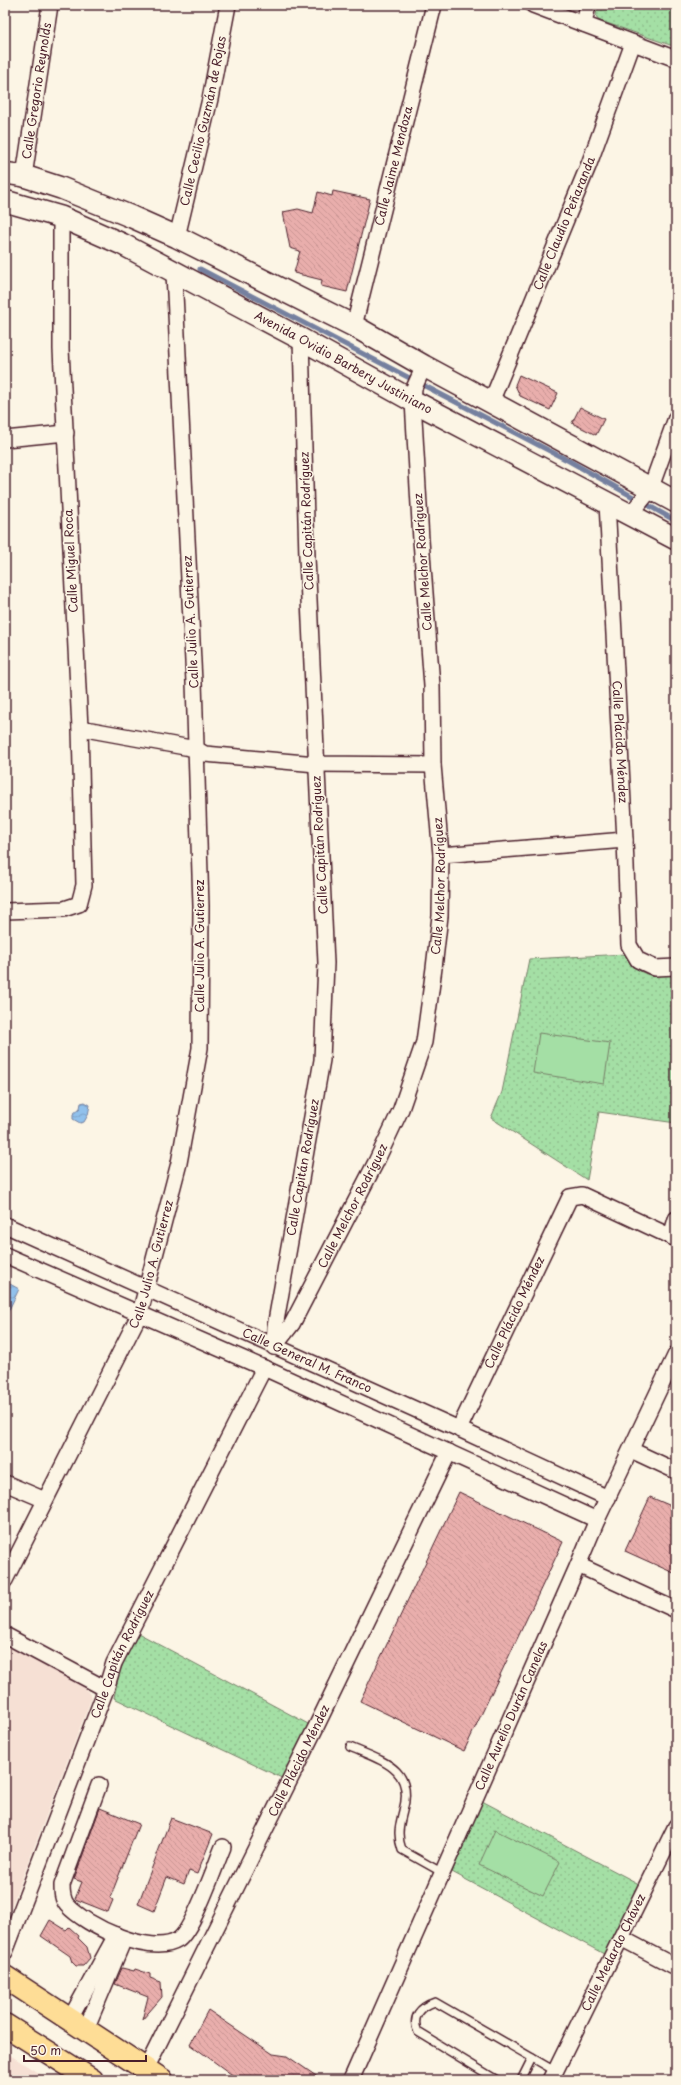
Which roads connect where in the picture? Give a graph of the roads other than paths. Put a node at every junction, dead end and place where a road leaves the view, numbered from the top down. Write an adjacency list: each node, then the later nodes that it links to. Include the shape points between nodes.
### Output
1 (50, 5): 9 (street, Calle Gregorio Reynolds)
2 (228, 5): 12 (street, Calle Cecilio Guzmán de Rojas, via 210,99)
3 (434, 5): 16 (street, Calle Jaime Mendoza)
4 (533, 5): 6 (street)
5 (588, 5): 6 (street)
6 (584, 24): 7 (street)
7 (633, 43): 8 (street); 19 (street, Calle Claudio Peñaranda, via 589,164)
8 (676, 59)
9 (15, 175): 12 (street, Avenida Ovidio Barbery Justiniano, via 132,217)
10 (5, 201): 11 (street, Avenida Ovidio Barbery Justiniano)
11 (61, 217): 14 (street, Avenida Ovidio Barbery Justiniano); 21 (street, Calle Miguel Roca, via 61,349)
12 (177, 237): 13 (street, Avenida Ovidio Barbery Justiniano); 14 (street, via 173,249 162,257)
13 (209, 253): 15 (street, via 189,252 178,260); 16 (street, Avenida Ovidio Barbery Justiniano)
14 (147, 258): 15 (street, Avenida Ovidio Barbery Justiniano)
15 (174, 273): 17 (street, Avenida Ovidio Barbery Justiniano); 28 (street, Calle Julio A. Gutierrez)
16 (354, 326): 18 (street, Avenida Ovidio Barbery Justiniano)
17 (301, 339): 18 (street, Avenida Ovidio Barbery Justiniano); 29 (street, Calle Capitán Rodríguez)
18 (418, 382): 19 (street, Avenida Ovidio Barbery Justiniano); 25 (street, Avenida Ovidio Barbery Justiniano); 30 (street, Calle Melchor Rodríguez, via 420,540 432,686)
19 (491, 402): 23 (street, Avenida Ovidio Barbery Justiniano)
20 (676, 418): 23 (street)
21 (66, 433): 22 (street); 27 (street, Calle Miguel Roca)
22 (5, 439)
23 (640, 502): 24 (street, Avenida Ovidio Barbery Justiniano); 25 (street, Avenida Ovidio Barbery Justiniano); 26 (street, Avenida Ovidio Barbery Justiniano)
24 (676, 502)
25 (607, 504): 31 (street, Calle Plácido Méndez)
26 (676, 539)
27 (80, 728): 28 (street); 33 (street, Calle Miguel Roca, via 84,884 79,904 64,909)
28 (196, 749): 29 (street, via 205,754); 39 (street, Calle Julio A. Gutierrez, via 201,906 200,1048 179,1163)
29 (316, 764): 30 (street); 41 (street, Calle Capitán Rodríguez, via 326,963 322,1060)
30 (434, 765): 32 (street, Calle Melchor Rodríguez)
31 (625, 840): 32 (street); 34 (street, Calle Plácido Méndez, via 629,945 638,960 655,968)
32 (441, 855): 41 (street, Calle Melchor Rodríguez, via 440,916 421,1050 401,1109 292,1324)
33 (5, 911)
34 (676, 967)
35 (676, 1219): 37 (street)
36 (5, 1224): 39 (street, Calle General M. Franco)
37 (673, 1237): 44 (street, Calle Plácido Méndez, via 582,1195 570,1197)
38 (5, 1255): 40 (street, Calle General M. Franco)
39 (147, 1287): 40 (street, Calle Julio A. Gutierrez); 41 (street, Calle General M. Franco)
40 (140, 1314): 43 (street, Calle General M. Franco); 52 (street, Calle Julio A. Gutierrez)
41 (274, 1347): 44 (street, Calle General M. Franco)
42 (676, 1354): 45 (street, Calle Aurelio Durán Canelas)
43 (264, 1368): 46 (street, Calle General M. Franco); 58 (street, Calle Capitán Rodríguez, via 114,1663)
44 (459, 1429): 47 (street, Calle General M. Franco)
45 (631, 1450): 48 (street); 51 (street, Calle Aurelio Durán Canelas)
46 (449, 1452): 50 (street, Calle General M. Franco); 72 (street, Calle Plácido Méndez, via 309,1742)
47 (543, 1469): 50 (street); 51 (street, Calle General M. Franco)
48 (676, 1471)
49 (5, 1482): 52 (street)
50 (534, 1491): 53 (street, Calle General M. Franco)
51 (608, 1498): 53 (street, Calle Aurelio Durán Canelas)
52 (44, 1500): 55 (street, Calle Julio A. Gutierrez)
53 (597, 1520): 54 (street, Calle Aurelio Durán Canelas)
54 (578, 1565): 56 (street); 63 (street, Calle Aurelio Durán Canelas)
55 (5, 1580)
56 (676, 1610)
57 (5, 1635): 58 (street)
58 (106, 1689): 66 (street, Calle Capitán Rodríguez)
59 (350, 1747): 63 (lane, via 400,1773 404,1781 406,1800 398,1832 402,1850)
60 (99, 1785): 64 (street, via 62,1885 62,1895 75,1912)
61 (676, 1826): 65 (street, Calle Medardo Chávez)
62 (223, 1847): 64 (street, via 193,1919 178,1940 166,1944 144,1945)
63 (443, 1873): 75 (street, Calle Aurelio Durán Canelas)
64 (120, 1937): 69 (street)
65 (621, 1938): 67 (street); 73 (street, Calle Medardo Chávez)
66 (5, 1952)
67 (676, 1967)
68 (5, 1977): 69 (main road)
69 (78, 2024): 72 (main road)
70 (5, 2025): 74 (main road)
71 (532, 2058): 73 (lane); 76 (lane, via 435,2002 419,2011 414,2024 418,2032); 77 (lane)
72 (154, 2074)
73 (553, 2076)
74 (92, 2080)
75 (351, 2080)
76 (497, 2080)
77 (521, 2080)

